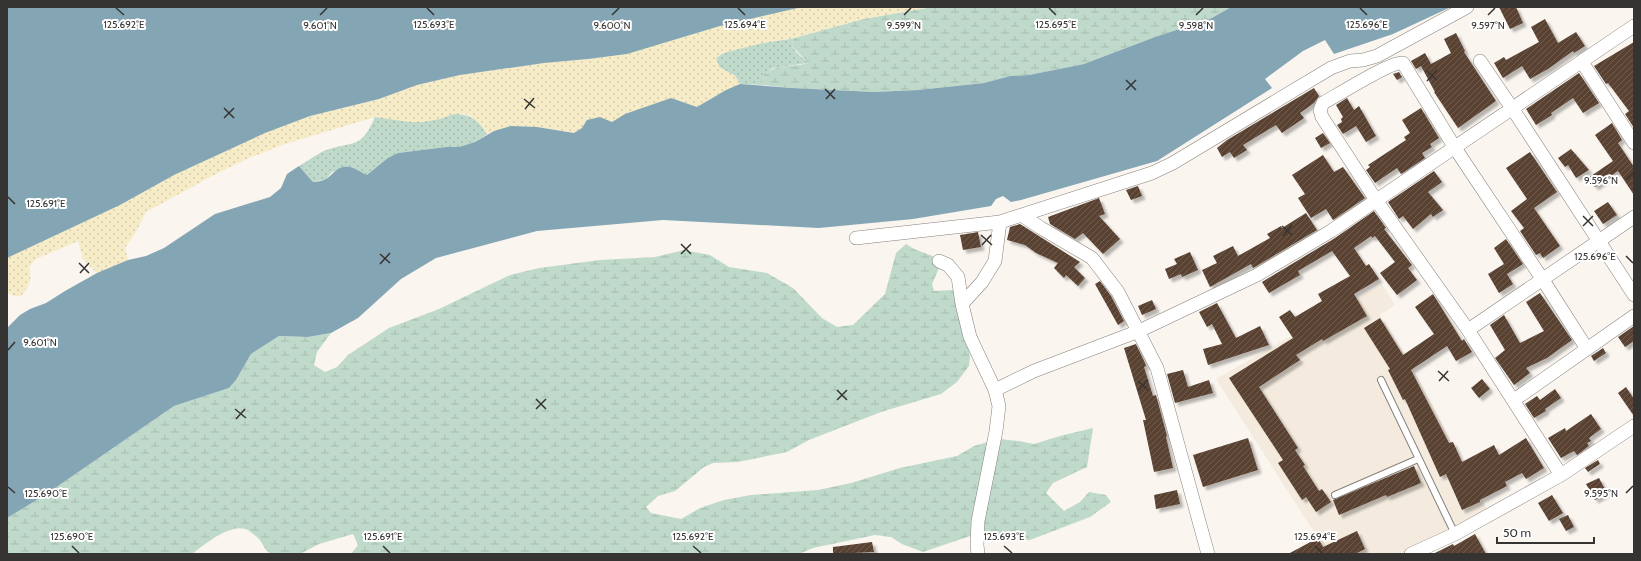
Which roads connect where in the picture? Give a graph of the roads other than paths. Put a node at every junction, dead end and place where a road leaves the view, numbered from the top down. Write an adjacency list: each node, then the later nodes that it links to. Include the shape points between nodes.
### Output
1 (1467, 7): 9 (street, via 1377,56 1331,68 1152,174)
2 (1634, 26): 4 (street)
3 (1480, 61): 5 (street)
4 (1582, 62): 5 (street); 6 (street)
5 (1512, 108): 7 (street); 13 (street)
6 (1634, 142)
7 (1455, 148): 8 (street); 8 (street, via 1401,62 1386,67 1323,103 1320,110 1322,117); 15 (street)
8 (1376, 200): 19 (street); 20 (street, via 1331,231 1256,275)
9 (1022, 216): 11 (street); 20 (street, via 1092,258 1118,292)
10 (1634, 217): 13 (street)
11 (1000, 222): 12 (street); 17 (street, via 996,261 982,282)
12 (856, 238)
13 (1599, 242): 15 (street); 16 (street)
14 (939, 261): 17 (street, via 948,265 958,277)
15 (1543, 280): 19 (street); 21 (street)
16 (1634, 294)
17 (962, 304): 23 (street, via 970,338)
18 (1634, 316): 21 (street)
19 (1468, 330): 24 (street)
20 (1139, 331): 23 (street, via 1034,371); 31 (street, via 1157,368)
21 (1587, 349): 24 (street)
22 (1381, 380): 26 (lane)
23 (995, 390): 30 (street, via 999,406 978,521)
24 (1514, 400): 27 (street)
25 (1634, 426): 27 (street)
26 (1418, 459): 28 (lane); 29 (lane)
27 (1561, 475): 29 (street)
28 (1335, 495)
29 (1455, 534): 32 (street)
30 (978, 554)
31 (1208, 554)
32 (1411, 554)

